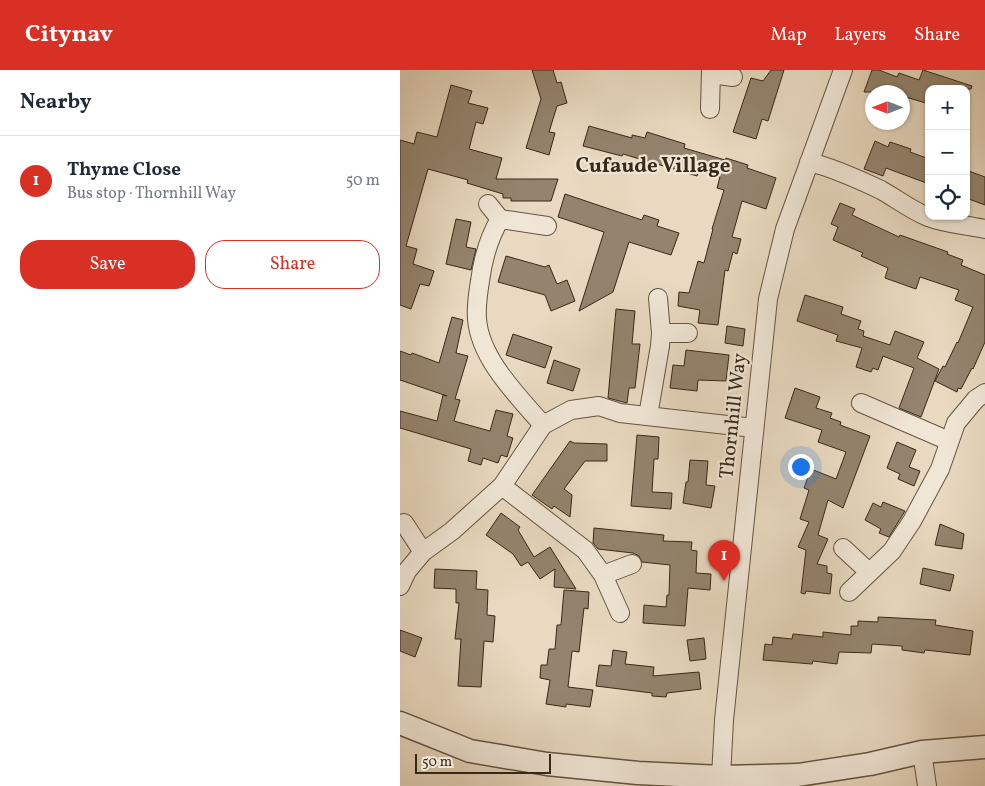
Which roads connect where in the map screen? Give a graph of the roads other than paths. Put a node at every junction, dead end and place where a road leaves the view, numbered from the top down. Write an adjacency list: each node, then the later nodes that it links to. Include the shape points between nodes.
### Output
1 (843, 70): 5 (street, Thornhill Way)
2 (711, 72): 3 (street); 4 (street)
3 (733, 77)
4 (710, 109)
5 (809, 162): 9 (street, via 881,191 929,217); 17 (street, Thornhill Way, via 786,229 768,299)
6 (488, 204): 7 (street)
7 (500, 219): 8 (street); 16 (street, via 483,256 477,320 484,346 505,381)
8 (548, 226)
9 (985, 229)
10 (658, 298): 11 (street)
11 (661, 333): 12 (street); 15 (street)
12 (688, 333)
13 (985, 392): 18 (street, via 956,423)
14 (861, 403): 18 (street)
15 (648, 416): 16 (street, via 620,413 599,406 571,410); 17 (street)
16 (543, 425): 19 (street)
17 (754, 428): 32 (street, Thornhill Way)
18 (949, 441): 24 (street, via 940,469 912,521 892,551)
19 (502, 486): 22 (street); 25 (street, via 585,550)
20 (404, 523): 22 (street)
21 (843, 548): 24 (street)
22 (423, 552): 26 (street, via 407,571)
23 (632, 564): 25 (street)
24 (869, 572): 27 (street)
25 (603, 575): 28 (street)
26 (400, 586)
27 (849, 592)
28 (619, 619)
29 (400, 723): 32 (street, via 470,750 547,764 638,774)
30 (985, 747): 31 (street)
31 (922, 752): 32 (street, via 798,775); 33 (street)
32 (721, 777)
33 (927, 786)

